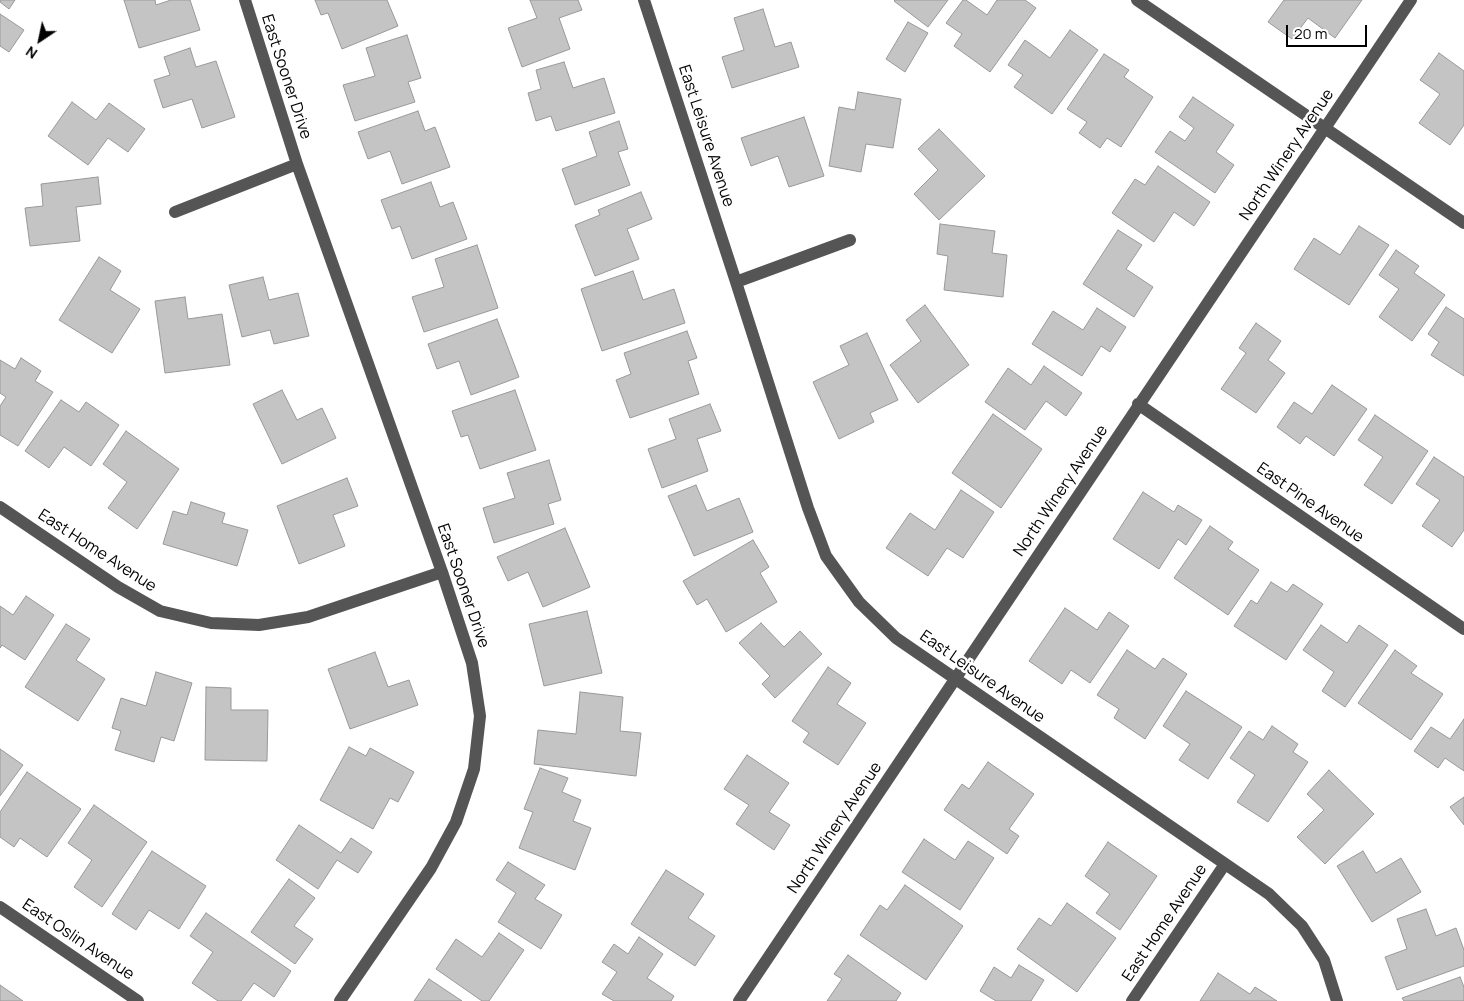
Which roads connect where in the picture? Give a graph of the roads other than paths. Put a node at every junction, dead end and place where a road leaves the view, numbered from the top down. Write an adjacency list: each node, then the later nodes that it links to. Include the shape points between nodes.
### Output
1 (245, 0): 6 (street, East Sooner Drive)
2 (644, 0): 10 (street, East Leisure Avenue)
3 (1137, 0): 5 (street)
4 (1411, 0): 5 (street, North Winery Avenue)
5 (1324, 128): 8 (street); 11 (street, North Winery Avenue)
6 (297, 164): 7 (street, East Sooner Drive); 13 (street, East Sooner Drive)
7 (175, 212)
8 (1464, 223)
9 (850, 240): 10 (street)
10 (736, 282): 15 (street, East Leisure Avenue, via 826,556 860,602 890,632)
11 (1138, 404): 14 (street, East Pine Avenue); 15 (street, North Winery Avenue)
12 (0, 507): 13 (street, East Home Avenue, via 118,587 160,610 211,623 259,625 308,617)
13 (442, 572): 19 (street, East Sooner Drive, via 472,663 480,716 474,769 456,822 431,868)
14 (1464, 629)
15 (954, 679): 16 (street, East Leisure Avenue); 20 (street, North Winery Avenue)
16 (1225, 864): 21 (street, East Home Avenue); 22 (street, East Leisure Avenue, via 1269,894 1302,926 1324,960)
17 (0, 907): 18 (street, East Oslin Avenue)
18 (138, 1001)
19 (340, 1001)
20 (739, 1001)
21 (1132, 1001)
22 (1337, 1001)

